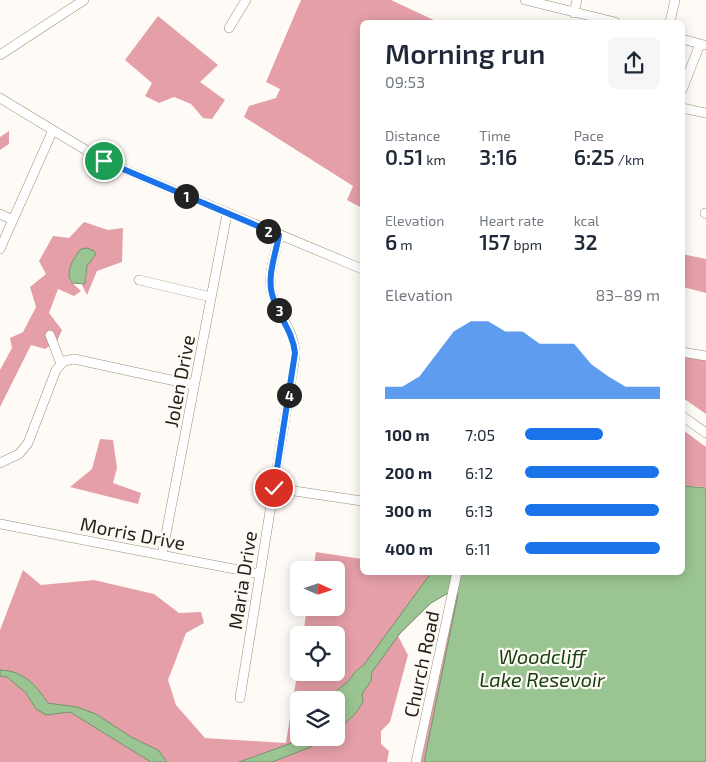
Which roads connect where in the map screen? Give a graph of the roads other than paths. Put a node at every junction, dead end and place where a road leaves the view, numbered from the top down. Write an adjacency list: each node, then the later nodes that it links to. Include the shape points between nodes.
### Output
1 (84, 0): 12 (street)
2 (246, 0): 9 (street)
3 (526, 0): 6 (street)
4 (577, 0): 6 (street)
5 (675, 0): 8 (street)
6 (574, 12): 7 (street)
7 (606, 20)
8 (670, 20)
9 (228, 28)
10 (685, 40): 11 (street)
11 (703, 45): 13 (street)
12 (0, 55)
13 (685, 84)
14 (0, 98): 17 (street)
15 (685, 109): 16 (street)
16 (706, 113)
17 (53, 130): 19 (street, via 104,161); 20 (street)
18 (0, 214): 20 (street)
19 (227, 214): 21 (street); 25 (street, Jolen Drive)
20 (13, 220): 22 (street)
21 (279, 235): 23 (street); 34 (street, Maria Drive, via 271,286 293,339 295,353)
22 (0, 249)
23 (360, 268)
24 (139, 280): 25 (street)
25 (211, 297): 30 (street, Jolen Drive)
26 (50, 335): 29 (street)
27 (685, 352): 28 (street)
28 (706, 356)
29 (62, 364): 30 (street, via 74,359); 33 (street, via 56,370 28,443 18,454)
30 (194, 386): 37 (street, Jolen Drive)
31 (685, 418): 32 (street)
32 (706, 433)
33 (1, 460)
34 (274, 488): 35 (street); 38 (street, Maria Drive)
35 (360, 501)
36 (0, 524): 37 (street, Morris Drive)
37 (162, 555): 38 (street, Morris Drive)
38 (260, 574): 40 (street, Maria Drive)
39 (456, 575): 41 (street, Church Road)
40 (240, 698)
41 (416, 762)

